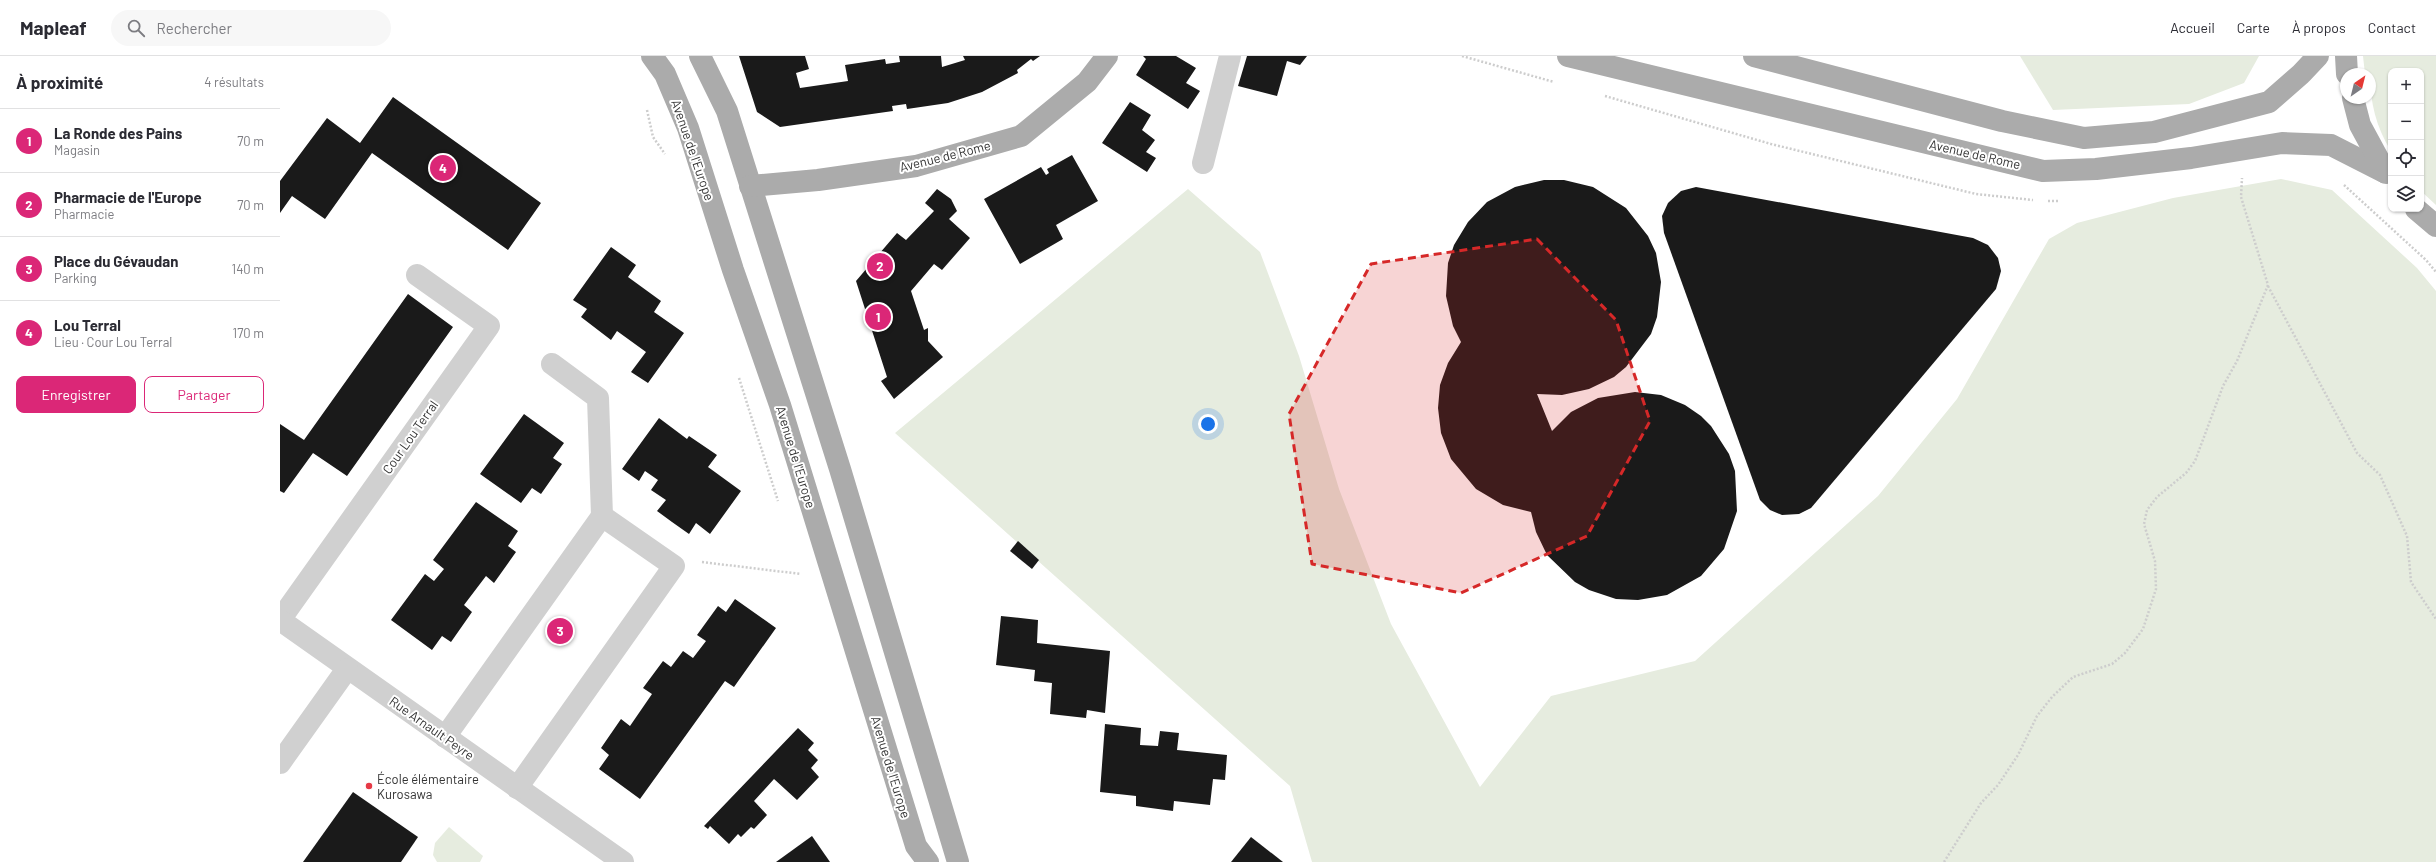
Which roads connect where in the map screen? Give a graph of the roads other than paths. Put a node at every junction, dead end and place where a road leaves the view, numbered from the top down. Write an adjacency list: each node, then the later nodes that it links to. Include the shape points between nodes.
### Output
1 (652, 56): 25 (main road, Avenue de l'Europe, via 665,74 688,128 733,270 780,405 916,846)
2 (700, 56): 13 (main road, via 727,111)
3 (1107, 56): 13 (main road, Avenue de Rome, via 1087,82 1021,136 916,166 818,180)
4 (1230, 56): 11 (street)
5 (1568, 56): 12 (main road, Avenue de Rome, via 2043,171 2096,170 2282,143 2331,145)
6 (1754, 56): 7 (main road, via 2002,121 2084,138 2154,132 2269,102 2302,74)
7 (2318, 56)
8 (2346, 56): 9 (main road)
9 (2347, 68)
10 (2355, 104): 12 (main road, via 2360,125)
11 (1203, 163)
12 (2387, 176)
13 (750, 186): 26 (main road, via 840,469)
14 (2420, 212): 15 (main road)
15 (2436, 226)
16 (417, 275): 19 (street, Cour Lou Terral, via 489,326)
17 (552, 364): 18 (street, via 598,398)
18 (602, 516): 21 (street); 23 (street, via 674,566)
19 (280, 620): 20 (street, Rue Arnault Peyre)
20 (347, 668): 21 (street, Rue Arnault Peyre); 22 (street)
21 (445, 737): 23 (street, Rue Arnault Peyre)
22 (280, 762)
23 (517, 788): 24 (street, Rue Arnault Peyre)
24 (624, 862)
25 (928, 862)
26 (958, 862)

